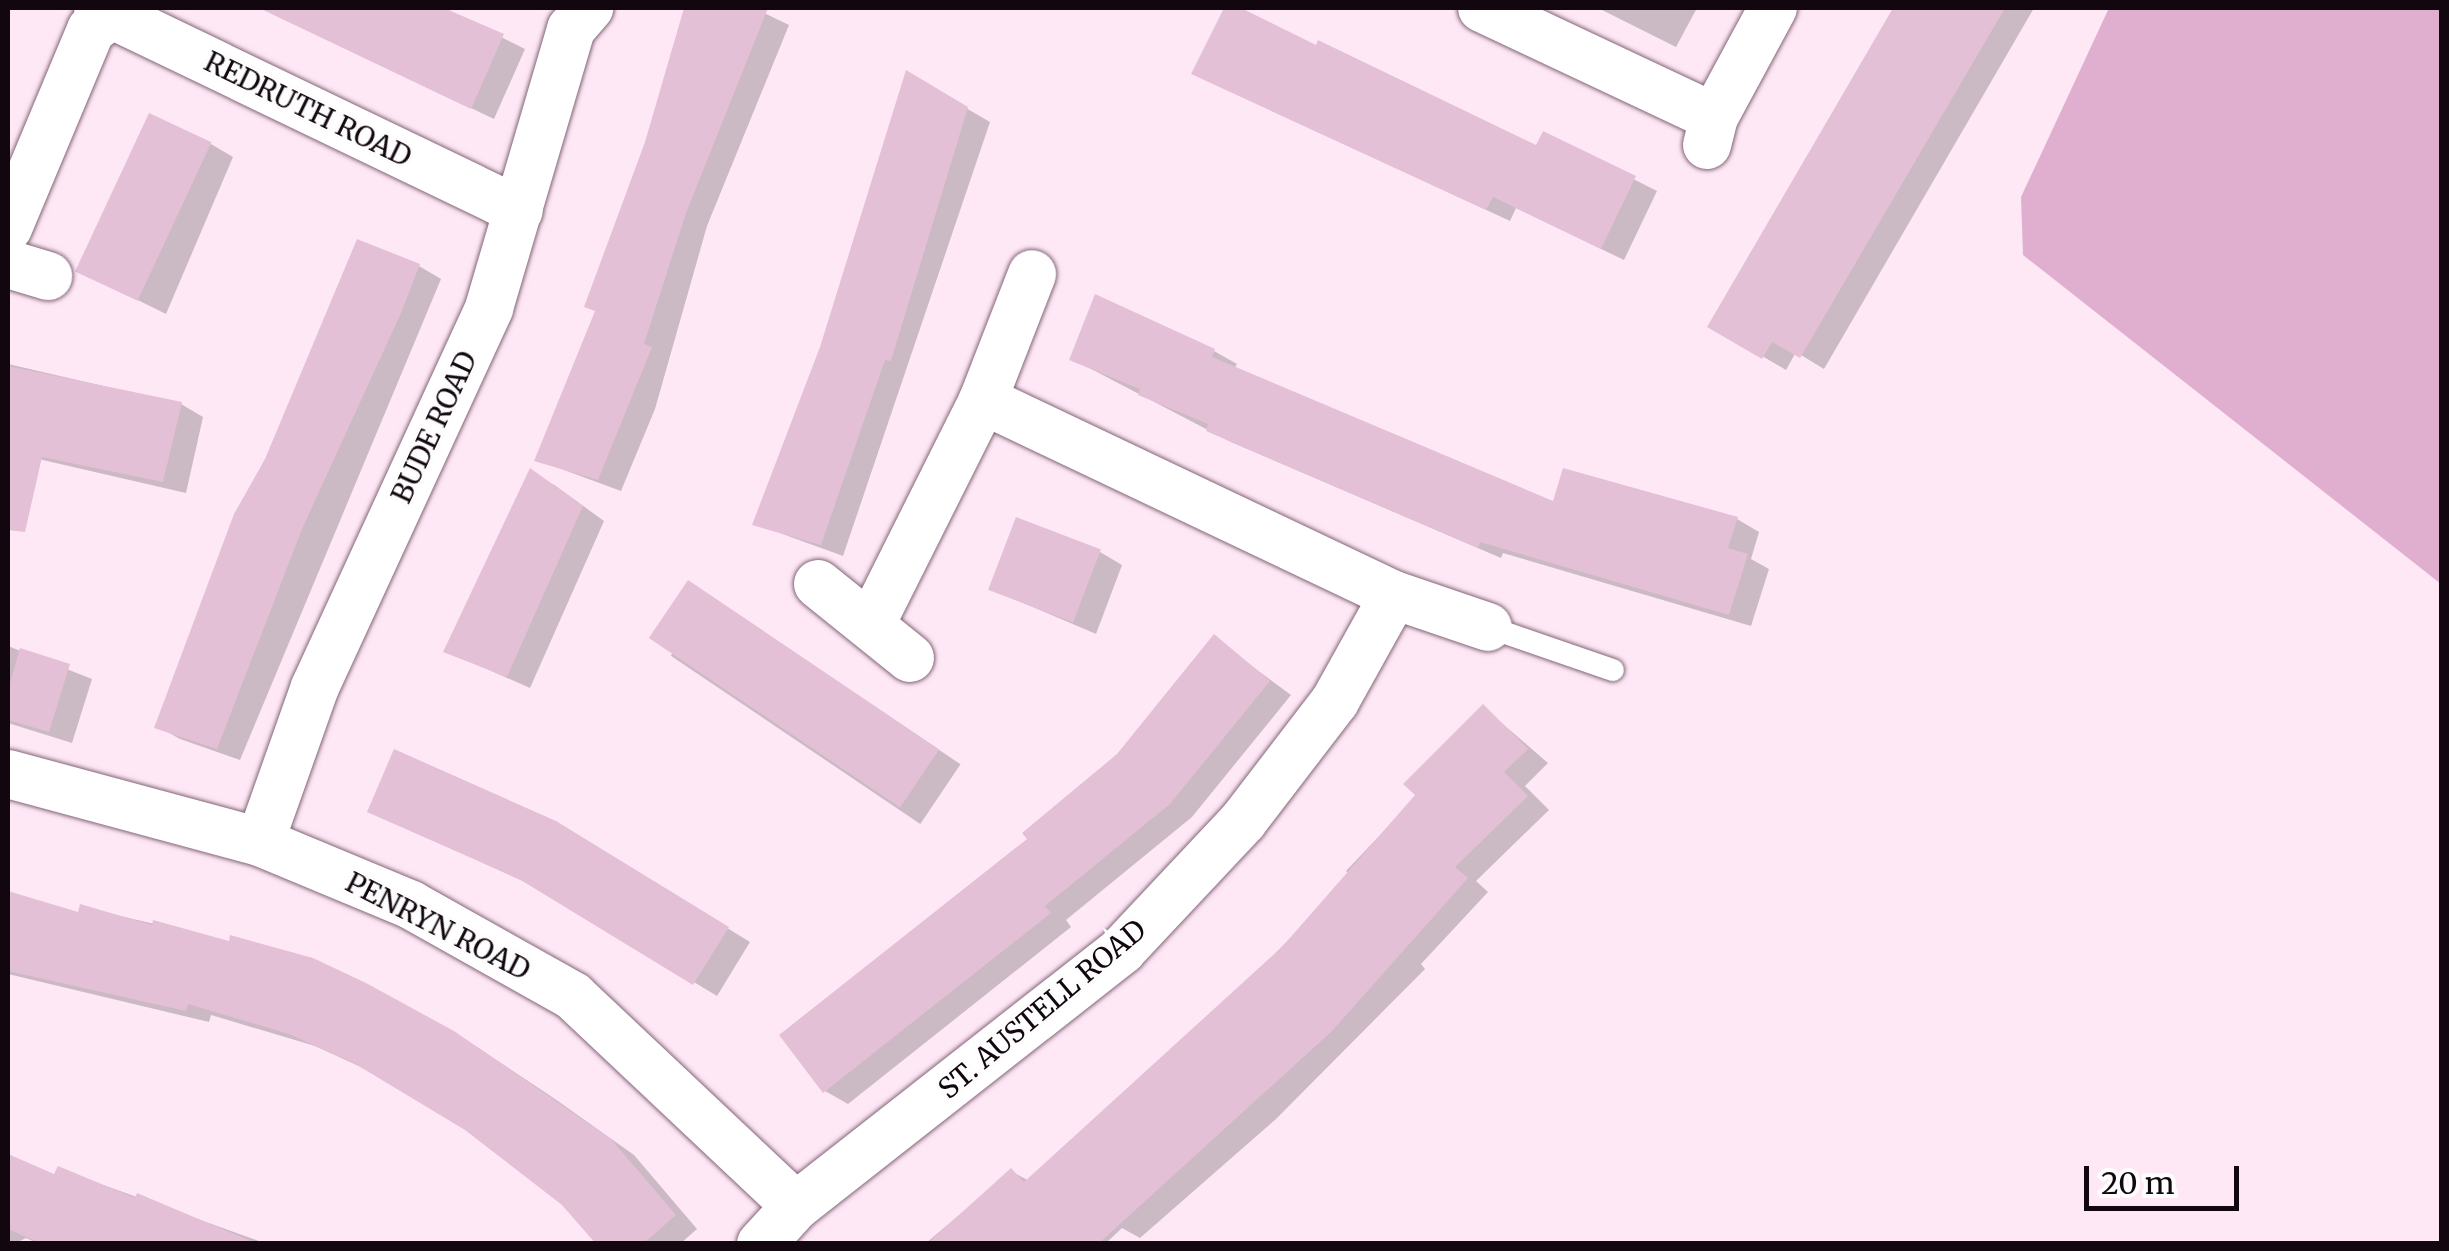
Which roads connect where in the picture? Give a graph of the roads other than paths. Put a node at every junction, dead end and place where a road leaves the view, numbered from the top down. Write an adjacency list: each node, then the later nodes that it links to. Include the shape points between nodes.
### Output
1 (589, 8): 5 (street, BUDE ROAD, via 571,29)
2 (1482, 8): 3 (street, via 1711,131)
3 (1773, 8)
4 (105, 11): 5 (street, REDRUTH ROAD); 6 (street, via 90,30)
5 (518, 211): 16 (street, BUDE ROAD, via 489,308 315,688)
6 (8, 228)
7 (1032, 274): 8 (street)
8 (984, 400): 10 (street); 11 (street)
9 (818, 584): 11 (street)
10 (1394, 595): 12 (street); 17 (street, ST. AUSTELL ROAD, via 1335,702 1244,821 1122,950)
11 (871, 624): 13 (street)
12 (1488, 627): 14 (lane)
13 (910, 658)
14 (1613, 670)
15 (8, 774): 16 (street, PENRYN ROAD)
16 (260, 842): 17 (street, PENRYN ROAD, via 410,905 573,996)
17 (796, 1206): 18 (street, ST. AUSTELL ROAD)
18 (760, 1244)

